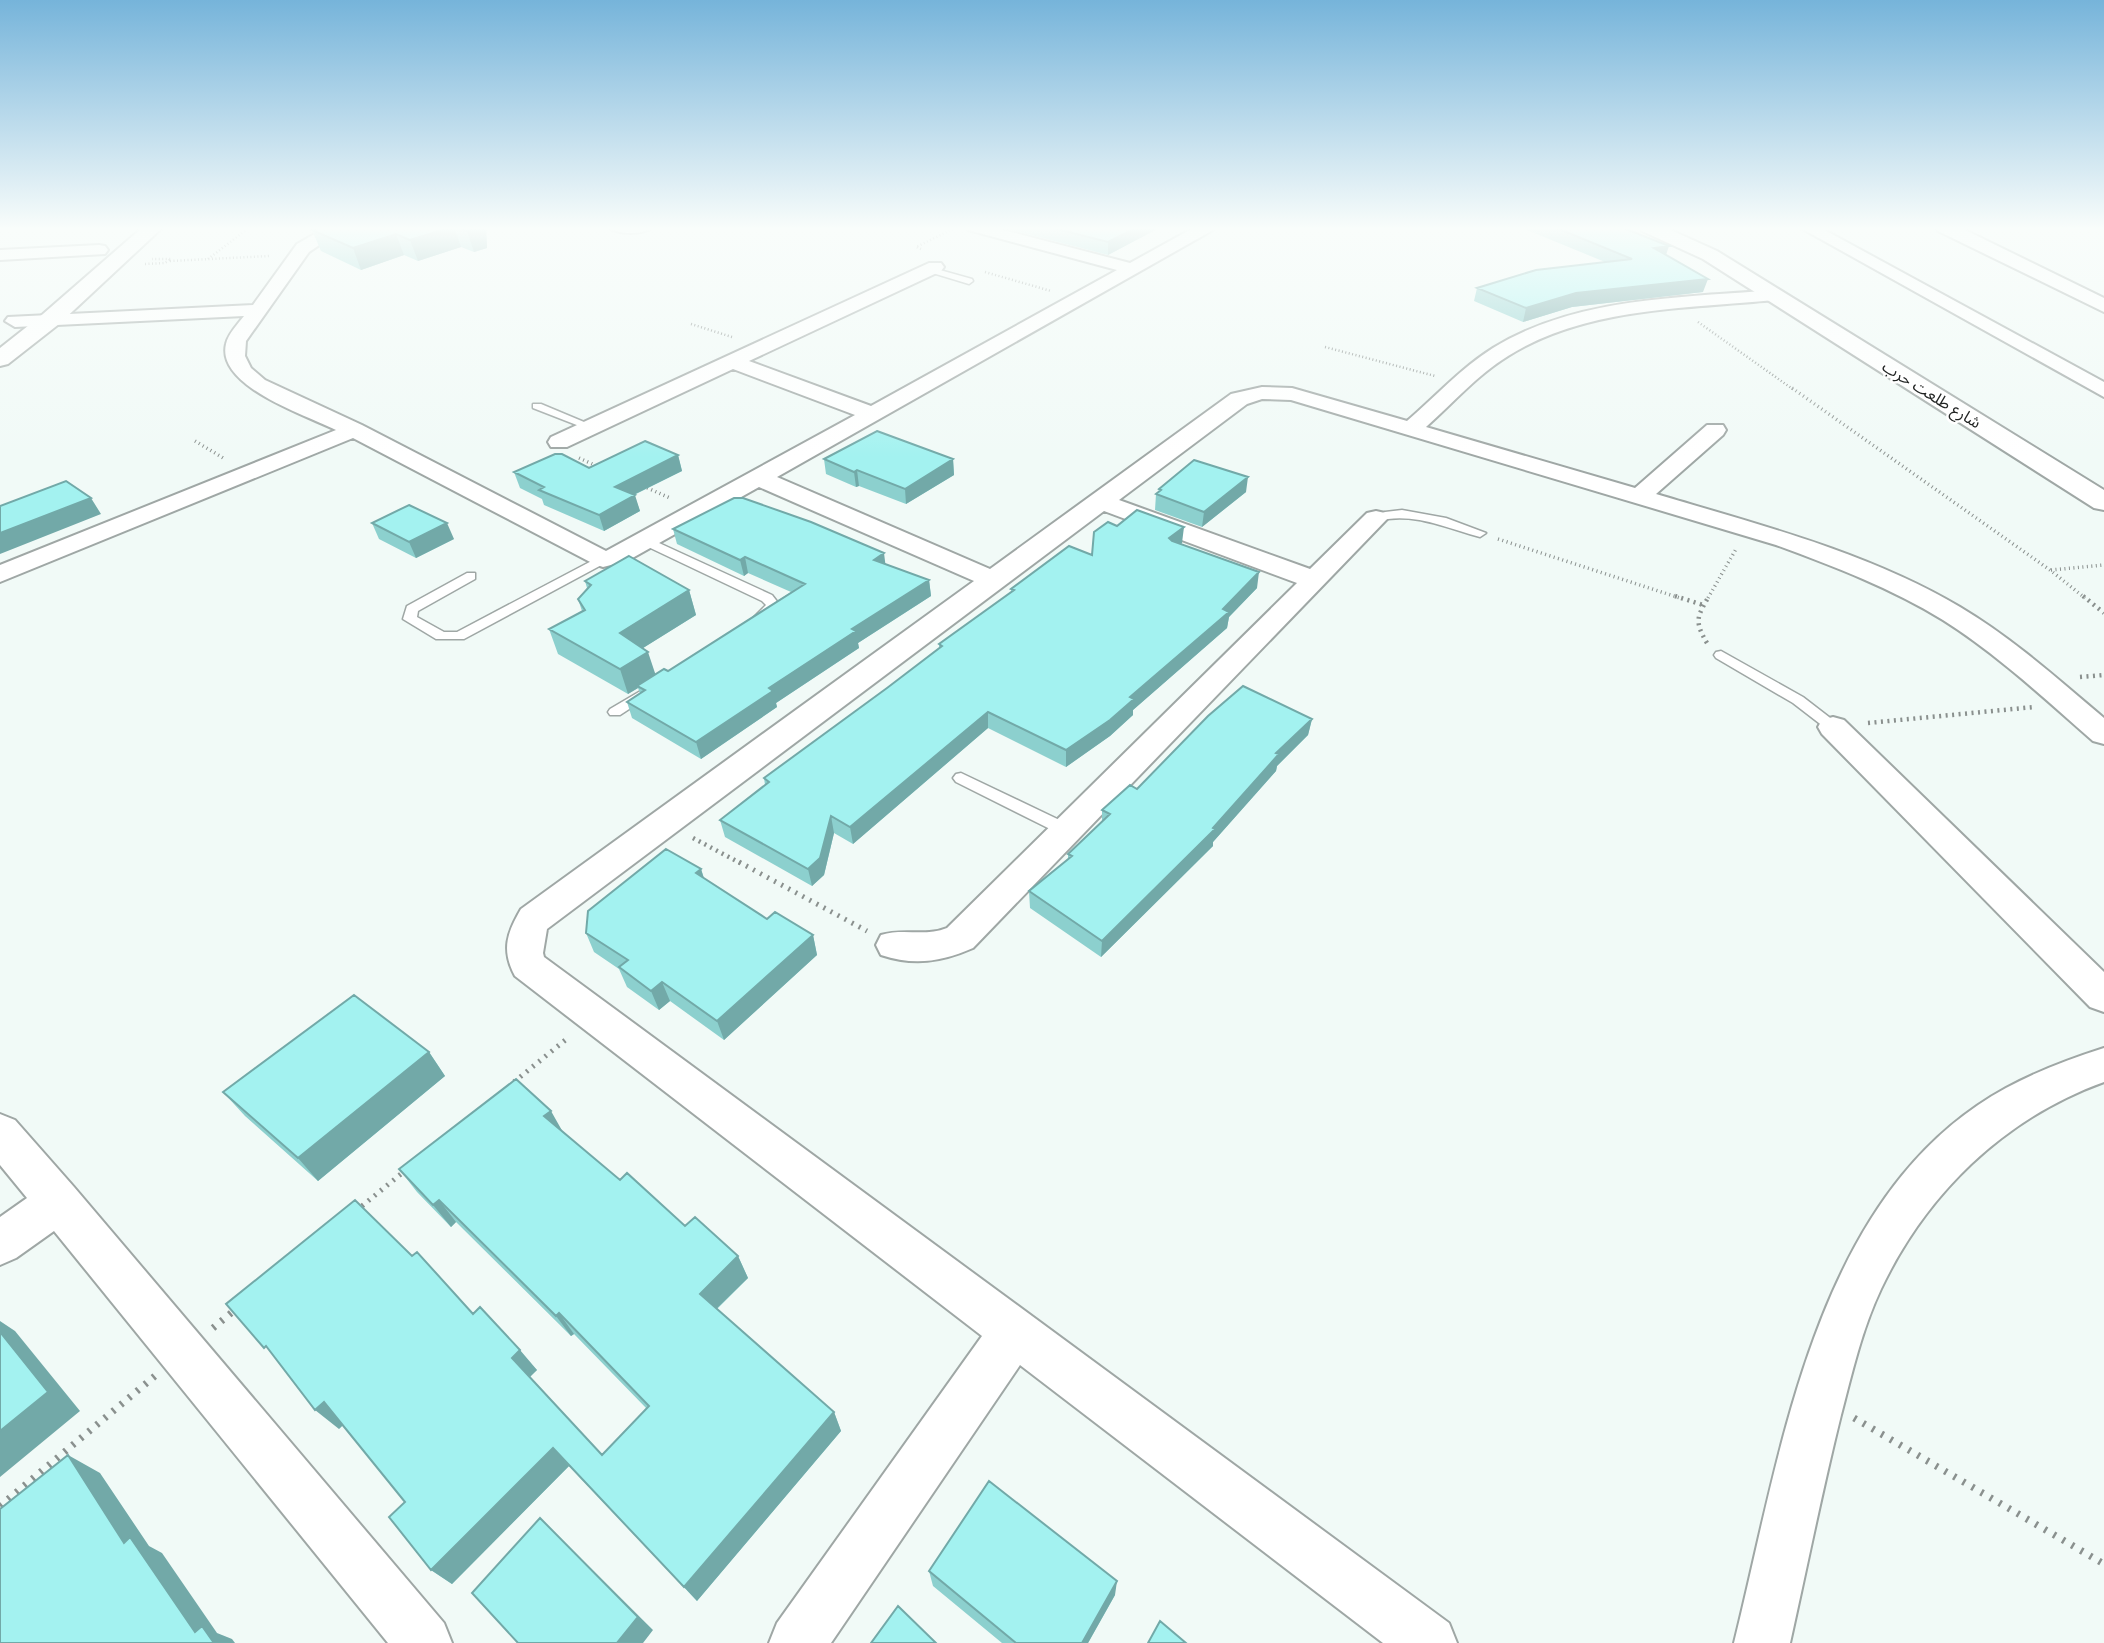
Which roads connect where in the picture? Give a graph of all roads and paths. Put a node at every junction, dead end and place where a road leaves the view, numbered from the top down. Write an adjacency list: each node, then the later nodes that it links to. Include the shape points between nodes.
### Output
1 (35, 304): 13 (street)
2 (69, 304): 11 (street)
3 (263, 304): 10 (street)
4 (855, 304): 14 (street)
5 (1070, 304): 21 (street)
6 (1687, 304): 9 (street)
7 (1788, 304): 32 (street, شارع طلعت حرب)
8 (1946, 304): 19 (street)
9 (1674, 305): 18 (street, via 1618,312 1533,335 1500,352); 40 (path)
10 (258, 310): 11 (street); 24 (street, via 236,341 235,356 242,371 258,384)
11 (51, 320): 13 (street); 16 (street)
12 (691, 324): 14 (path)
13 (7, 328)
14 (763, 346): 17 (street)
15 (1325, 347): 18 (path)
16 (0, 359)
17 (730, 361): 21 (street); 22 (street)
18 (1463, 383): 23 (street)
19 (2104, 391)
20 (537, 407): 22 (lane)
21 (873, 414): 28 (street)
22 (591, 427): 26 (street)
23 (1411, 429): 30 (street); 31 (street, via 1292,394 1249,395)
24 (354, 430): 38 (street); 41 (street)
25 (1715, 430): 30 (street)
26 (559, 442): 27 (path, via 556,448)
27 (611, 472)
28 (758, 478): 33 (street); 43 (street)
29 (636, 483): 33 (path)
30 (1639, 497): 35 (street)
31 (1100, 501): 43 (street); 44 (street)
32 (2104, 502)
33 (700, 511): 37 (street)
34 (1376, 517): 36 (lane, via 1418,513); 44 (street)
35 (1748, 529): 45 (path); 50 (street, via 1842,560 1952,614)
36 (1480, 533): 45 (path)
37 (646, 541): 38 (street); 47 (lane, via 768,597 773,604 769,611)
38 (603, 559): 42 (lane, via 459,636 441,636 410,620 412,609)
39 (2104, 565): 40 (path)
40 (2050, 570): 46 (path)
41 (0, 574)
42 (471, 576)
43 (993, 580): 55 (street)
44 (1314, 580): 56 (street)
45 (1703, 605): 48 (path, via 1698,628)
46 (2104, 612)
47 (747, 626)
48 (1721, 655): 52 (lane, via 1798,700)
49 (659, 684): 51 (lane)
50 (2068, 704): 52 (path); 53 (street)
51 (615, 712)
52 (1833, 727): 58 (street)
53 (2104, 734)
54 (961, 778): 56 (lane)
55 (664, 823): 57 (path); 59 (street, via 534,919 526,931 523,955 528,966)
56 (1066, 830): 57 (street, via 960,938 916,950)
57 (894, 945)
58 (2104, 996)
59 (595, 1016): 61 (path); 68 (street)
60 (2104, 1065): 70 (street, via 2071,1074 2014,1104 1963,1143 1917,1191 1879,1248 1846,1317)
61 (510, 1085)
62 (0, 1133): 64 (street)
63 (415, 1163): 65 (path)
64 (58, 1202): 66 (street); 69 (street)
65 (351, 1214)
66 (0, 1243)
67 (246, 1301): 69 (path)
68 (1014, 1332): 74 (street); 75 (street)
69 (182, 1353): 71 (path); 73 (street)
70 (1821, 1399): 72 (path); 76 (street)
71 (0, 1506)
72 (2104, 1564)
73 (424, 1643)
74 (797, 1643)
75 (1429, 1643)
76 (1762, 1643)

